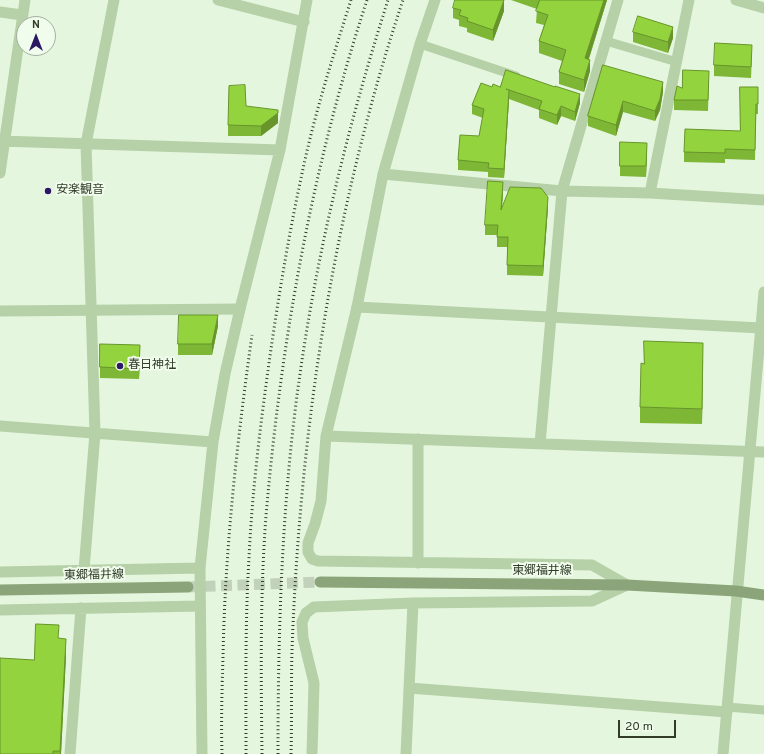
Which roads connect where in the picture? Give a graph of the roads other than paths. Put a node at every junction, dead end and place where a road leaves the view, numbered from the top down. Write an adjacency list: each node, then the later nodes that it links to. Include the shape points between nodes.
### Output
1 (25, 0): 11 (street)
2 (114, 0): 18 (street)
3 (218, 0): 12 (street)
4 (307, 0): 12 (street)
5 (435, 0): 14 (street)
6 (618, 0): 13 (street)
7 (689, 0): 15 (street)
8 (736, 0): 9 (street)
9 (764, 8)
10 (0, 12): 11 (street)
11 (22, 15): 17 (street)
12 (304, 22): 19 (street)
13 (606, 41): 15 (lane); 22 (street, via 585,98)
14 (420, 44): 16 (lane); 21 (street)
15 (676, 62): 23 (street)
16 (523, 78)
17 (2, 141): 18 (street); 20 (street)
18 (86, 144): 19 (street); 28 (street)
19 (280, 150): 27 (street)
20 (0, 173)
21 (383, 174): 22 (street); 26 (street)
22 (562, 191): 23 (street); 30 (street)
23 (650, 193): 24 (street)
24 (764, 200)
25 (764, 292): 31 (street)
26 (357, 307): 30 (street); 34 (street)
27 (240, 309): 28 (street); 36 (street)
28 (91, 310): 29 (street); 33 (street)
29 (0, 311)
30 (551, 317): 31 (street); 37 (street)
31 (762, 328): 38 (street)
32 (0, 426): 33 (street)
33 (95, 433): 36 (street); 42 (street)
34 (326, 436): 35 (street); 40 (street, via 321,501 308,543 310,556 318,561)
35 (418, 439): 37 (street); 40 (street)
36 (213, 442): 41 (street)
37 (540, 444): 38 (street)
38 (749, 452): 39 (street); 48 (street)
39 (764, 452)
40 (418, 563): 45 (street, via 592,565)
41 (200, 568): 42 (street); 51 (street)
42 (84, 570): 43 (street)
43 (0, 572)
44 (320, 582): 45 (main road, 東郷福井線)
45 (626, 586): 48 (main road, 東郷福井線); 50 (street, via 592,601)
46 (188, 587): 47 (main road, 東郷福井線)
47 (0, 590)
48 (736, 591): 49 (main road, 東郷福井線); 55 (street)
49 (764, 595)
50 (413, 603): 54 (street); 59 (street, via 314,607 306,613 302,622 303,638 314,683)
51 (200, 606): 52 (street); 58 (street)
52 (80, 608): 53 (street); 57 (street)
53 (0, 610)
54 (409, 688): 55 (street); 60 (street)
55 (727, 710): 56 (lane); 61 (street)
56 (764, 710)
57 (70, 754)
58 (202, 754)
59 (312, 754)
60 (406, 754)
61 (723, 754)

